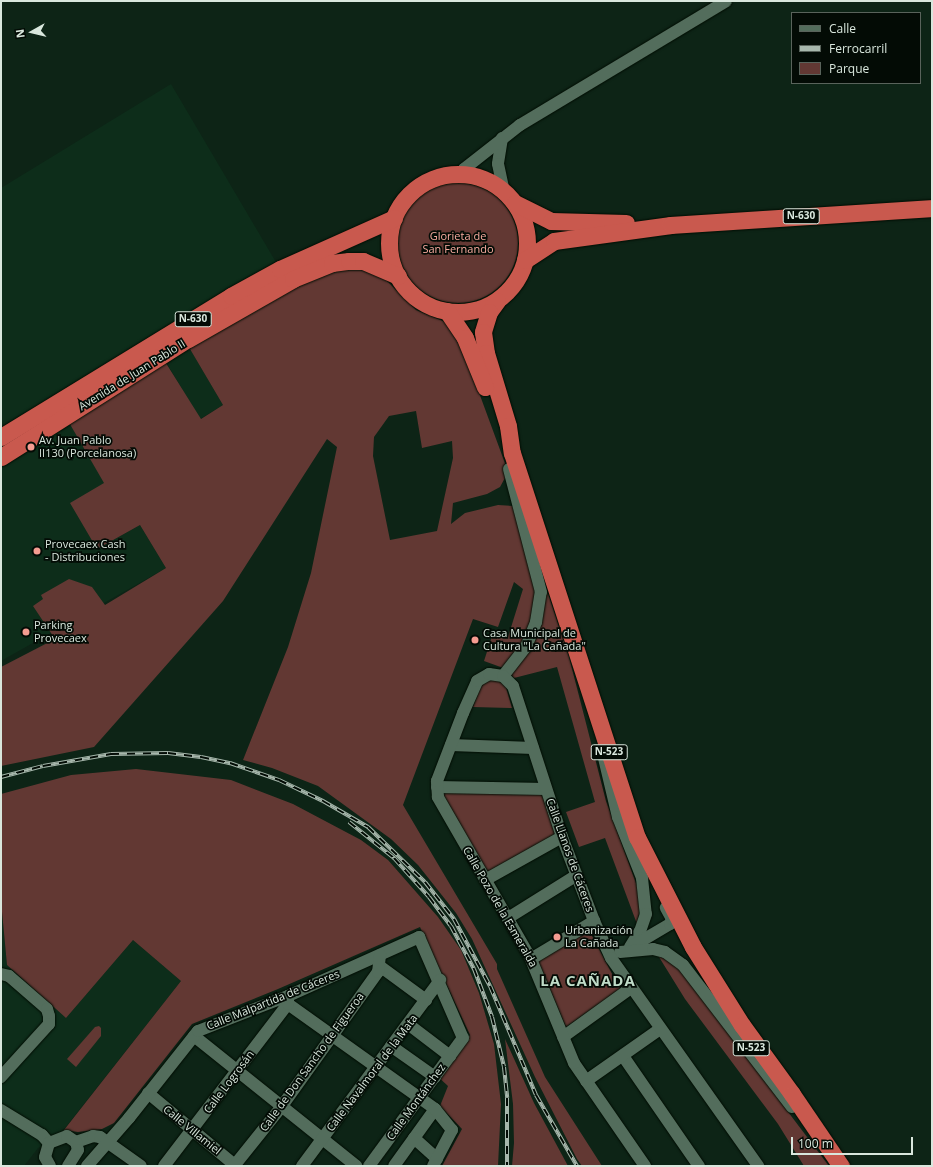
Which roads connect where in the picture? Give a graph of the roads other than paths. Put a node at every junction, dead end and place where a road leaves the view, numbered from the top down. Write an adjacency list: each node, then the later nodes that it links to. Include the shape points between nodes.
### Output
1 (726, 1): 2 (street)
2 (502, 138): 3 (street, via 464,169); 4 (street, via 498,164)
3 (464, 174): 4 (highway, N-630, via 487,180); 6 (highway, N-630, via 441,176 420,186 403,202)
4 (509, 197): 7 (highway, N-630, via 535,215 551,220); 8 (highway, N-630, via 526,230)
5 (932, 208): 7 (highway, N-630)
6 (394, 218): 9 (highway, N-630, via 390,250); 13 (highway, Avenida de Juan Pablo II / N-630, via 280,269 230,296)
7 (670, 225): 8 (highway, N-630, via 554,241)
8 (525, 260): 10 (highway, N-630, via 514,284)
9 (398, 276): 11 (highway, N-630, via 420,300); 15 (highway, Avenida de Juan Pablo II / N-630, via 363,260 332,263 293,279 188,339)
10 (497, 301): 11 (highway, N-630, via 474,311); 14 (highway, via 484,324 484,337 508,426)
11 (446, 311): 12 (highway, via 472,350)
12 (500, 430): 14 (highway); 17 (street, via 541,592 536,622 526,647)
13 (1, 437)
14 (512, 453): 16 (highway, N-523)
15 (1, 457)
16 (580, 668): 20 (highway, N-523); 24 (highway, N-523)
17 (503, 676): 18 (street, via 489,674 477,681); 19 (street, Calle Llanos de Cáceres, via 513,686)
18 (451, 745): 19 (street); 21 (street)
19 (533, 748): 22 (street, Calle Llanos de Cáceres)
20 (603, 753): 29 (highway, N-523, via 638,854); 30 (street, via 618,817 642,878 646,914 640,932)
21 (436, 787): 22 (street); 26 (street, Calle Pozo de la Esmeralda, via 438,797)
22 (546, 789): 23 (street, Calle Llanos de Cáceres)
23 (562, 836): 25 (street, Calle Llanos de Cáceres); 26 (street)
24 (637, 837): 29 (street, via 646,863 672,918); 39 (highway, N-523, via 693,947)
25 (577, 875): 27 (street); 28 (street, Calle Llanos de Cáceres)
26 (485, 880): 27 (street, Calle Pozo de la Esmeralda)
27 (508, 918): 31 (street, Calle Pozo de la Esmeralda)
28 (594, 921): 30 (street, Calle Llanos de Cáceres); 31 (street)
29 (670, 924): 30 (street); 39 (street, via 676,927 705,976); 58 (highway, N-523, via 708,987)
30 (620, 953): 35 (street, Calle Llanos de Cáceres); 58 (street, via 653,949 665,952 682,965)
31 (531, 959): 43 (street, Calle Pozo de la Esmeralda)
32 (380, 961): 34 (street, Calle Malpartida de Cáceres, via 420,937); 36 (street, Calle Malpartida de Cáceres); 37 (street); 41 (street, Calle de Don Sancho de Figueroa)
33 (1, 974): 49 (street, via 9,976 47,1009 49,1024)
34 (440, 980): 37 (street, Calle Navalmoral de la Mata); 45 (street, Calle Montánchez, via 463,1038)
35 (631, 988): 40 (street, Calle Llanos de Cáceres); 43 (street)
36 (288, 1000): 41 (street); 42 (street, Calle Malpartida de Cáceres, via 198,1031); 48 (street, Calle Logrosán)
37 (426, 1000): 38 (street, Calle Navalmoral de la Mata)
38 (408, 1024): 44 (street, Calle Navalmoral de la Mata); 45 (street)
39 (742, 1025): 78 (highway, N-523, via 792,1094)
40 (660, 1029): 46 (street); 77 (street, Calle Llanos de Cáceres)
41 (332, 1035): 47 (street); 54 (street, Calle de Don Sancho de Figueroa)
42 (194, 1036): 48 (street); 52 (street, Calle Malpartida de Cáceres)
43 (563, 1037): 51 (street, Calle Pozo de la Esmeralda, via 574,1063)
44 (392, 1046): 47 (street, Calle Navalmoral de la Mata); 50 (street)
45 (450, 1056): 50 (street, Calle Montánchez)
46 (623, 1056): 51 (street); 76 (street)
47 (377, 1066): 53 (street); 60 (street, Calle Navalmoral de la Mata)
48 (238, 1070): 54 (street); 57 (street, Calle Logrosán)
49 (1, 1077)
50 (435, 1077): 53 (street, Calle Montánchez)
51 (586, 1081): 75 (street, Calle Pozo de la Esmeralda)
52 (148, 1094): 57 (street, Calle Villamiel); 62 (street, Calle Malpartida de Cáceres)
53 (420, 1098): 55 (street); 73 (street, Calle Montánchez)
54 (282, 1106): 60 (street); 70 (street, Calle de Don Sancho de Figueroa)
55 (435, 1109): 59 (street); 64 (street, via 452,1130)
56 (1, 1110): 63 (street, via 42,1135)
57 (192, 1130): 69 (street, Calle Logrosán); 70 (street, Calle Villamiel)
58 (812, 1131): 78 (highway, N-523)
59 (414, 1138): 64 (street); 74 (street)
60 (322, 1139): 71 (street, Calle Navalmoral de la Mata); 72 (street)
61 (76, 1142): 62 (street, via 93,1136); 63 (street, via 67,1136); 66 (street, via 78,1150)
62 (108, 1142): 67 (street, Calle Malpartida de Cáceres); 68 (street)
63 (49, 1144): 65 (street)
64 (435, 1162)
65 (44, 1163)
66 (68, 1166)
67 (87, 1166)
68 (141, 1166)
69 (164, 1166)
70 (235, 1166)
71 (302, 1166)
72 (356, 1166)
73 (369, 1166)
74 (394, 1166)
75 (645, 1166)
76 (699, 1166)
77 (758, 1166)
78 (839, 1166)

